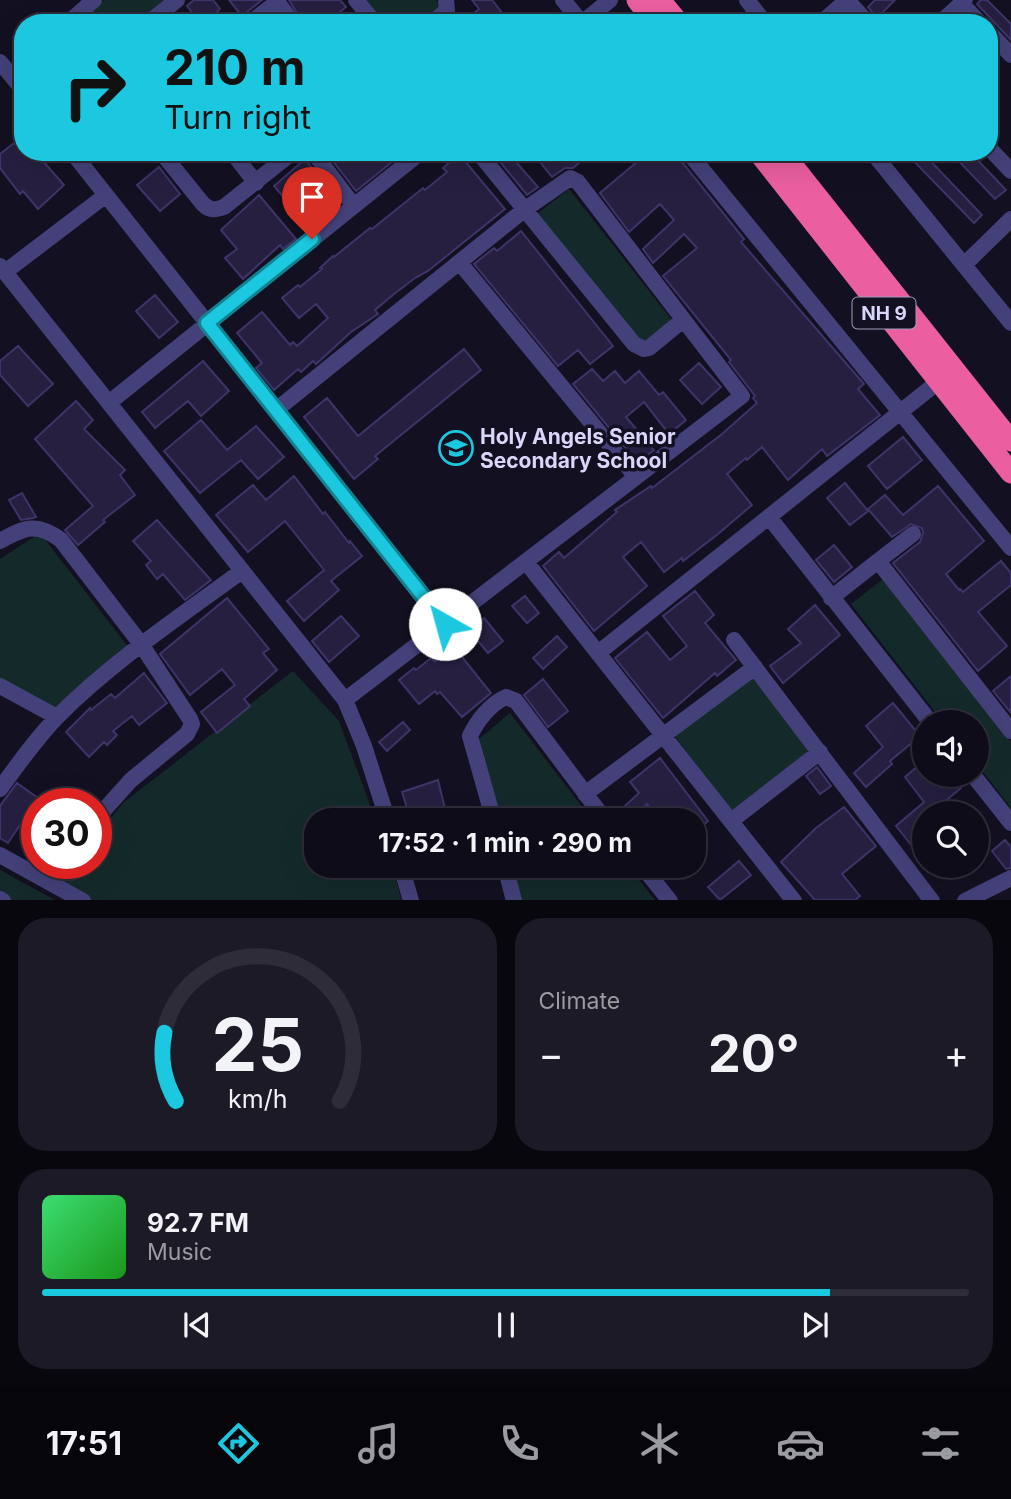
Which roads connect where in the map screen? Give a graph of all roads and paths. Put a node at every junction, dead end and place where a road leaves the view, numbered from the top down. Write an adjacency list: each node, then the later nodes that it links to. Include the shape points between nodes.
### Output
1 (94, 0): 12 (street)
2 (177, 0): 13 (street)
3 (356, 0): 15 (street)
4 (564, 0): 16 (street)
5 (610, 0): 17 (street)
6 (637, 0): 18 (highway)
7 (660, 0): 19 (highway)
8 (747, 0): 20 (street)
9 (847, 0): 21 (street); 22 (street)
10 (276, 1): 14 (street)
11 (963, 2): 23 (street)
12 (78, 14)
13 (159, 14)
14 (261, 14)
15 (368, 14)
16 (575, 14)
17 (593, 14)
18 (648, 14)
19 (672, 14)
20 (758, 14)
21 (831, 14)
22 (860, 14)
23 (950, 14)
24 (998, 41): 25 (street)
25 (1011, 55)
26 (0, 62): 27 (street)
27 (14, 79)
28 (998, 157): 40 (street)
29 (81, 161): 42 (street)
30 (174, 161): 41 (street, via 209,209 224,207)
31 (239, 161): 41 (street)
32 (282, 161): 41 (street)
33 (320, 161): 43 (street)
34 (410, 161): 43 (street)
35 (485, 161): 44 (street)
36 (695, 161): 55 (street)
37 (765, 161): 52 (highway, NH 9)
38 (789, 161): 56 (highway, NH 9)
39 (879, 161): 47 (street)
40 (1011, 171)
41 (256, 183)
42 (106, 195): 48 (street); 50 (street)
43 (354, 206): 50 (street)
44 (524, 210): 46 (street); 49 (street, via 634,344 649,348); 49 (street, via 565,179 575,179)
45 (1011, 219): 47 (street)
46 (460, 263): 54 (street); 58 (street)
47 (964, 265): 51 (street)
48 (3, 269): 53 (street)
49 (683, 320): 58 (street, via 741,396)
50 (207, 323): 53 (street); 54 (street)
51 (1011, 323)
52 (938, 382): 55 (street); 57 (highway, NH 9)
53 (110, 402): 65 (street)
54 (276, 410): 67 (street)
55 (900, 412): 59 (street); 62 (street)
56 (1011, 440)
57 (1011, 473)
58 (636, 477): 64 (street)
59 (769, 517): 66 (street); 70 (street)
60 (913, 534): 63 (street)
61 (0, 541): 69 (street, via 31,528 55,535)
62 (1011, 548)
63 (878, 561): 66 (street); 76 (street)
64 (526, 562): 67 (street); 70 (street)
65 (242, 571): 69 (street); 73 (street)
66 (831, 598): 74 (street)
67 (445, 624): 73 (street)
68 (734, 640): 71 (street)
69 (141, 644): 75 (street); 82 (street, via 192,724 187,734)
70 (598, 653): 77 (street)
71 (755, 667): 77 (street); 78 (street)
72 (0, 686): 75 (street)
73 (345, 701): 83 (street)
74 (921, 710)
75 (57, 718): 80 (street)
76 (1011, 731)
77 (664, 737): 81 (street); 86 (street)
78 (820, 752): 86 (street); 101 (street)
79 (982, 787): 87 (street)
80 (0, 789)
81 (585, 794): 84 (street, via 516,701 506,697 491,707 470,736); 85 (street)
82 (112, 802)
83 (384, 808)
84 (490, 808)
85 (596, 808)
86 (732, 821): 100 (street)
87 (1011, 823)
88 (0, 855): 94 (street)
89 (404, 878): 97 (street)
90 (508, 878): 98 (street)
91 (652, 878): 99 (street)
92 (1011, 878): 102 (street)
93 (52, 879): 94 (street)
94 (50, 882): 95 (street)
95 (62, 895): 96 (street)
96 (80, 900)
97 (411, 900)
98 (514, 900)
99 (669, 900)
100 (793, 900)
101 (931, 900)
102 (967, 900)

